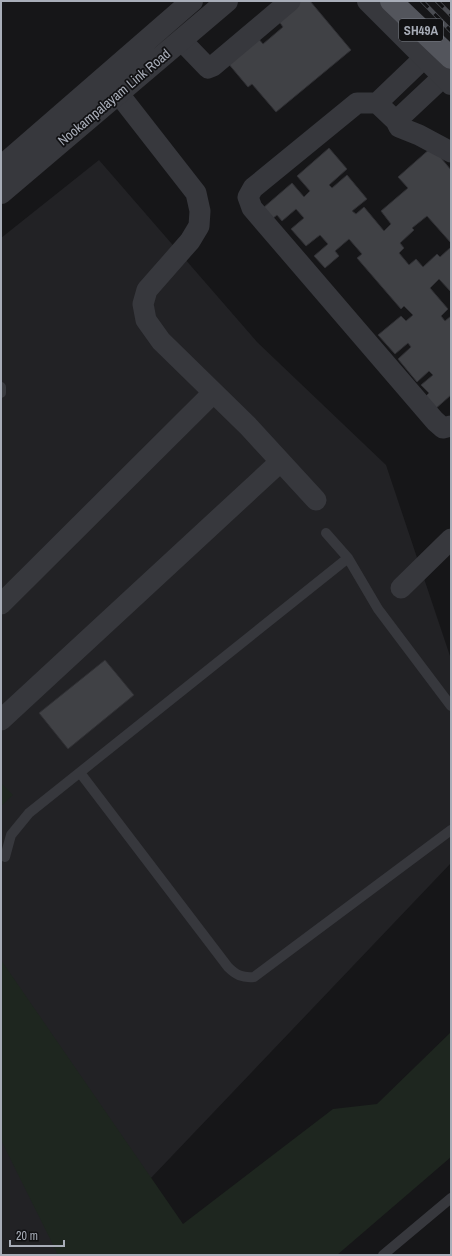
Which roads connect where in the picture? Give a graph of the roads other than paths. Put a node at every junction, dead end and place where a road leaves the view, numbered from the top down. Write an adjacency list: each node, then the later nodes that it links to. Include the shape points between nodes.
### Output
1 (192, 1): 13 (street, Nookampalayam Link Road)
2 (227, 1): 6 (street, Nookampalayam Link Road)
3 (290, 1): 6 (street, via 208,68)
4 (368, 1): 7 (street)
5 (391, 1): 8 (main road, SH49A)
6 (181, 40): 9 (street, Nookampalayam Link Road)
7 (425, 58): 8 (street); 10 (street)
8 (449, 73): 11 (street)
9 (118, 93): 14 (street, Nookampalayam Link Road); 17 (street, via 196,193 200,211 199,226 190,241 147,290 143,304 146,320 161,341)
10 (377, 103): 11 (street); 18 (street, via 357,102 253,188 248,197 252,208 435,421 443,428)
11 (396, 121): 12 (street, via 399,127)
12 (451, 152)
13 (1, 167)
14 (1, 193)
15 (1, 386): 16 (lane)
16 (1, 393)
17 (213, 393): 19 (street); 25 (street)
18 (451, 426)
19 (280, 462): 20 (street); 27 (street)
20 (316, 500)
21 (326, 533): 23 (lane)
22 (451, 540): 24 (street)
23 (348, 558): 26 (lane, via 378,609); 28 (lane)
24 (401, 588)
25 (1, 604)
26 (451, 706)
27 (1, 720)
28 (81, 774): 29 (lane, via 228,968 245,978 254,977); 30 (lane, via 18,825 11,835)
29 (451, 830)
30 (5, 856)
31 (451, 1198): 32 (lane)
32 (383, 1255)

